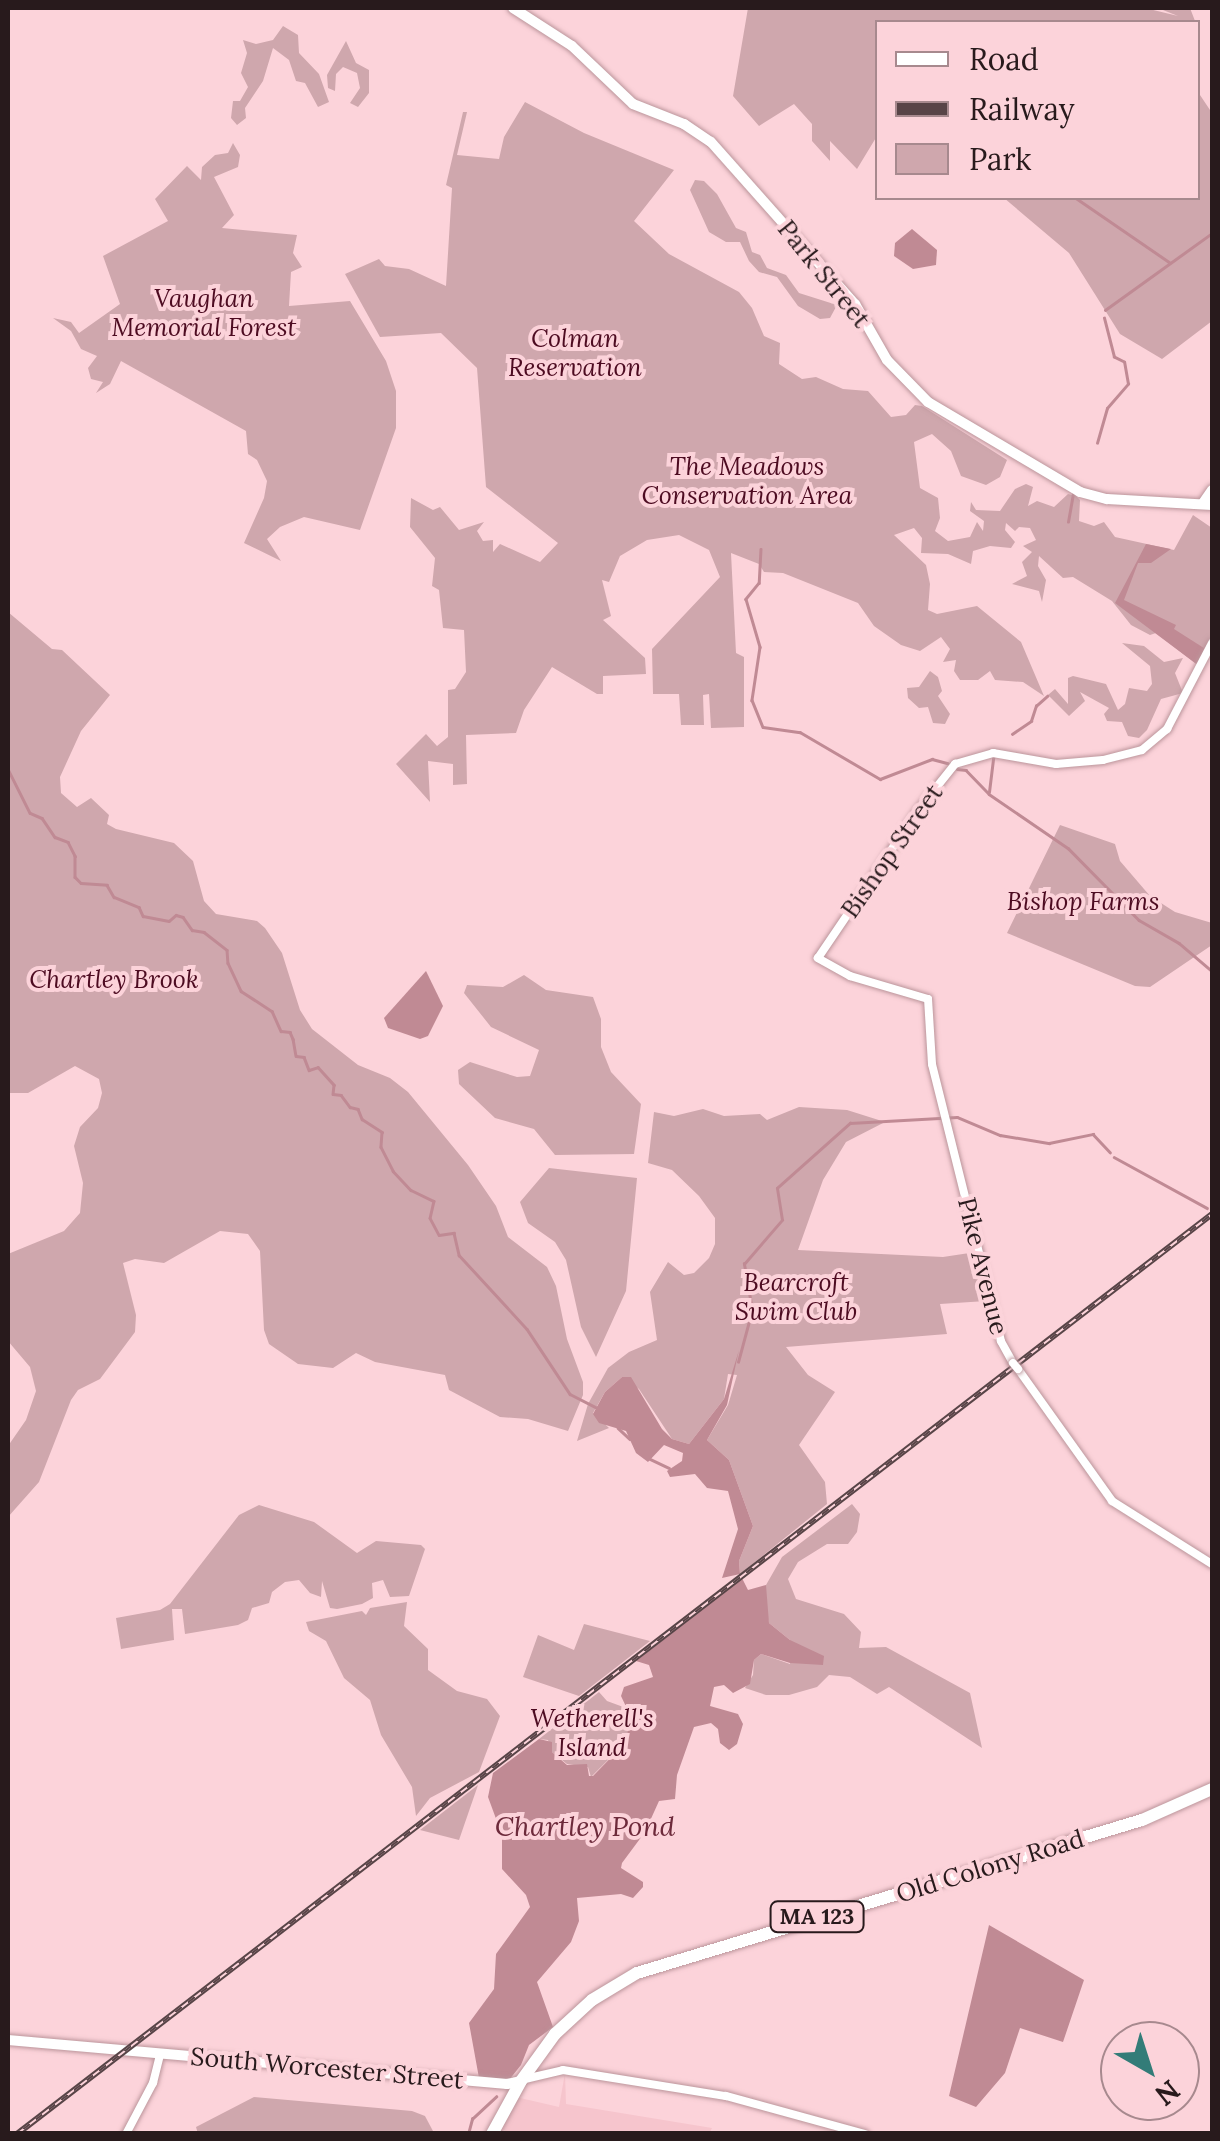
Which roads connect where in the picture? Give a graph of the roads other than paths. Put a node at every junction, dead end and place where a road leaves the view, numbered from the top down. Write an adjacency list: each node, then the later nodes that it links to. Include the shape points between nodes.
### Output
1 (513, 8): 3 (main road, Park Street, via 572,46 633,104 711,142 855,304 887,360 920,397 1080,492)
2 (1212, 490): 3 (main road)
3 (1208, 504)
4 (1212, 643): 5 (street, Bishop Street, via 1167,729 1142,750 1056,764 993,752 955,764)
5 (818, 958): 6 (street, Pike Avenue, via 861,980 926,997 932,1064 1000,1341 1107,1496)
6 (1212, 1564)
7 (1212, 1789): 10 (highway, Old Colony Road / MA 123, via 1152,1817 646,1970 578,2012)
8 (8, 2040): 9 (main road)
9 (160, 2054): 10 (main road, South Worcester Street); 11 (street, South Worcester Street)
10 (521, 2081): 12 (highway, MA 123); 13 (street, via 563,2070 726,2096)
11 (126, 2134)
12 (492, 2134)
13 (865, 2134)

